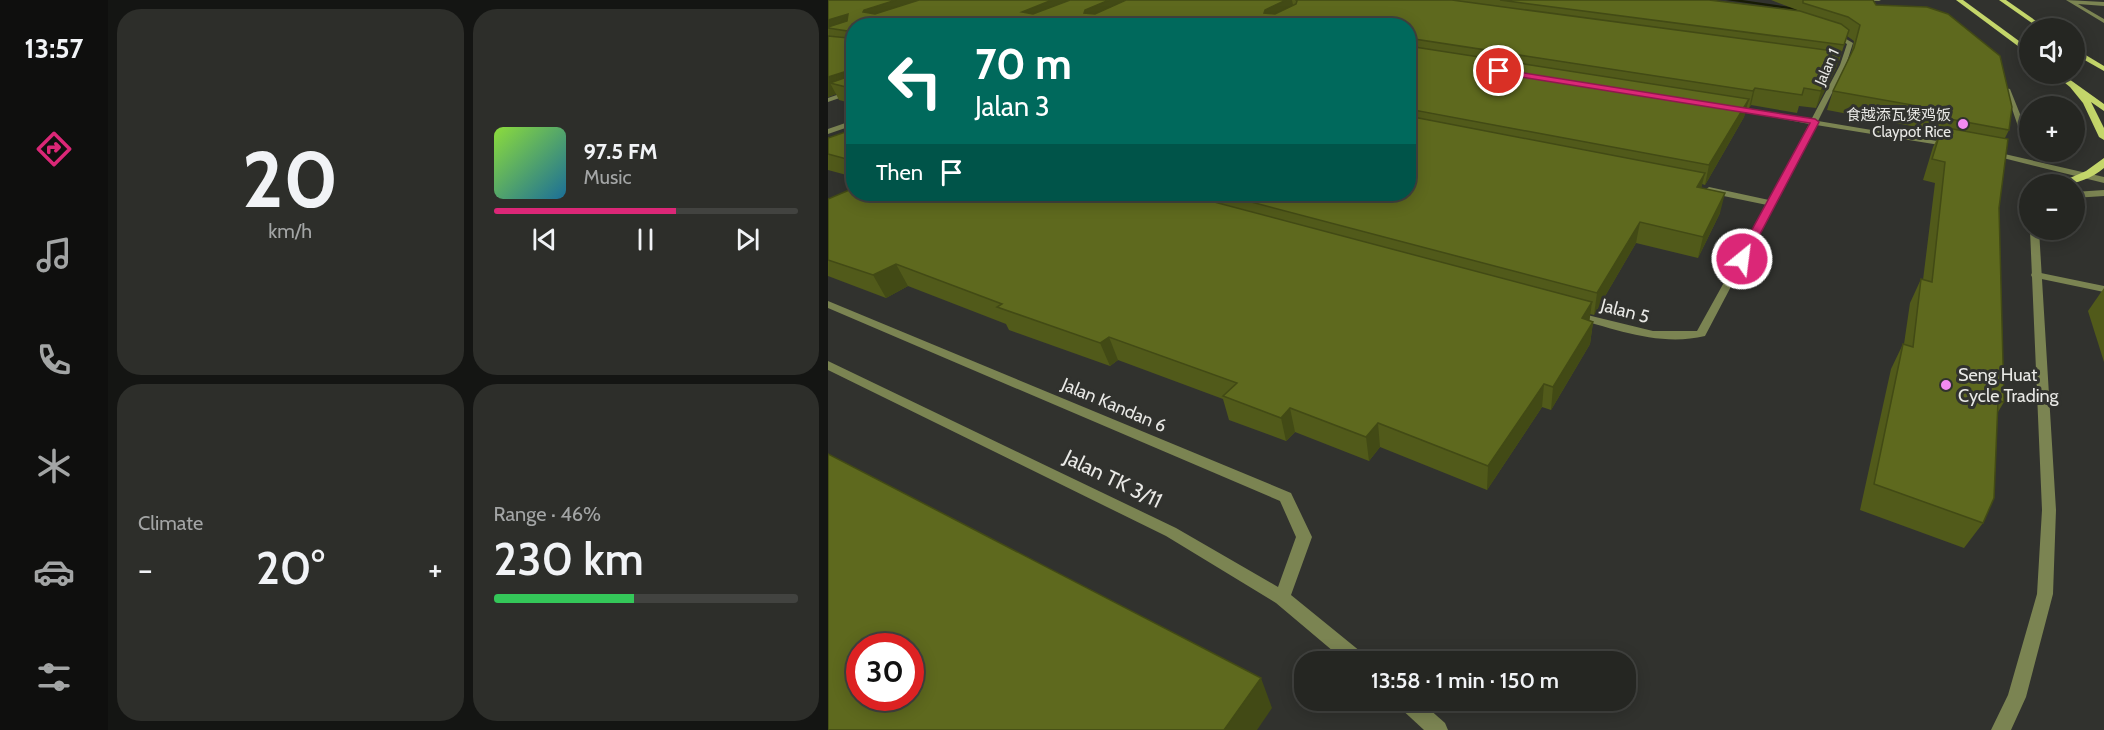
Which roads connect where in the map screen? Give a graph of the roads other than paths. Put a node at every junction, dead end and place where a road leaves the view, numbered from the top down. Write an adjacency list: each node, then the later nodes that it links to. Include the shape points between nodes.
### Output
1 (1837, 0): 2 (street)
2 (1879, 0)
3 (1959, 0): 10 (main road)
4 (2002, 0): 7 (main road)
5 (2070, 1): 6 (street); 8 (street)
6 (2104, 4)
7 (2028, 18)
8 (2104, 21)
9 (1829, 32): 13 (street, Jalan 1, via 1850,43)
10 (2019, 45)
11 (2085, 57): 14 (main road)
12 (1831, 63): 13 (street)
13 (1843, 65): 22 (street, Jalan 1)
14 (2104, 69)
15 (2073, 85): 20 (main road); 25 (main road)
16 (2007, 89): 21 (street)
17 (846, 94): 18 (street)
18 (828, 100)
19 (1722, 107): 22 (street)
20 (2104, 108)
21 (2019, 121)
22 (1815, 122): 26 (street); 37 (street, Jalan 5)
23 (846, 125): 24 (street)
24 (828, 132)
25 (2104, 137)
26 (1956, 146)
27 (1979, 150): 29 (street)
28 (2104, 161): 31 (main road)
29 (2035, 164): 30 (street)
30 (2076, 174)
31 (2085, 175)
32 (2085, 176): 33 (street)
33 (2104, 180)
34 (1702, 189): 37 (street)
35 (2104, 193): 36 (street)
36 (2085, 194)
37 (1772, 203): 42 (street, Jalan 5, via 1701,334 1678,338 1651,336)
38 (2034, 240): 39 (street)
39 (2036, 275): 40 (street); 48 (street, via 2049,510 2045,594 2017,697)
40 (2104, 289)
41 (828, 304): 44 (street, Jalan Kandan 6, via 1286,497 1304,537)
42 (1560, 310)
43 (828, 365): 44 (street, Jalan TK 3/11, via 1171,532)
44 (1282, 598): 45 (street, Jalan TK 3/11)
45 (1347, 651)
46 (1417, 711): 47 (street)
47 (1438, 730)
48 (2001, 730)

